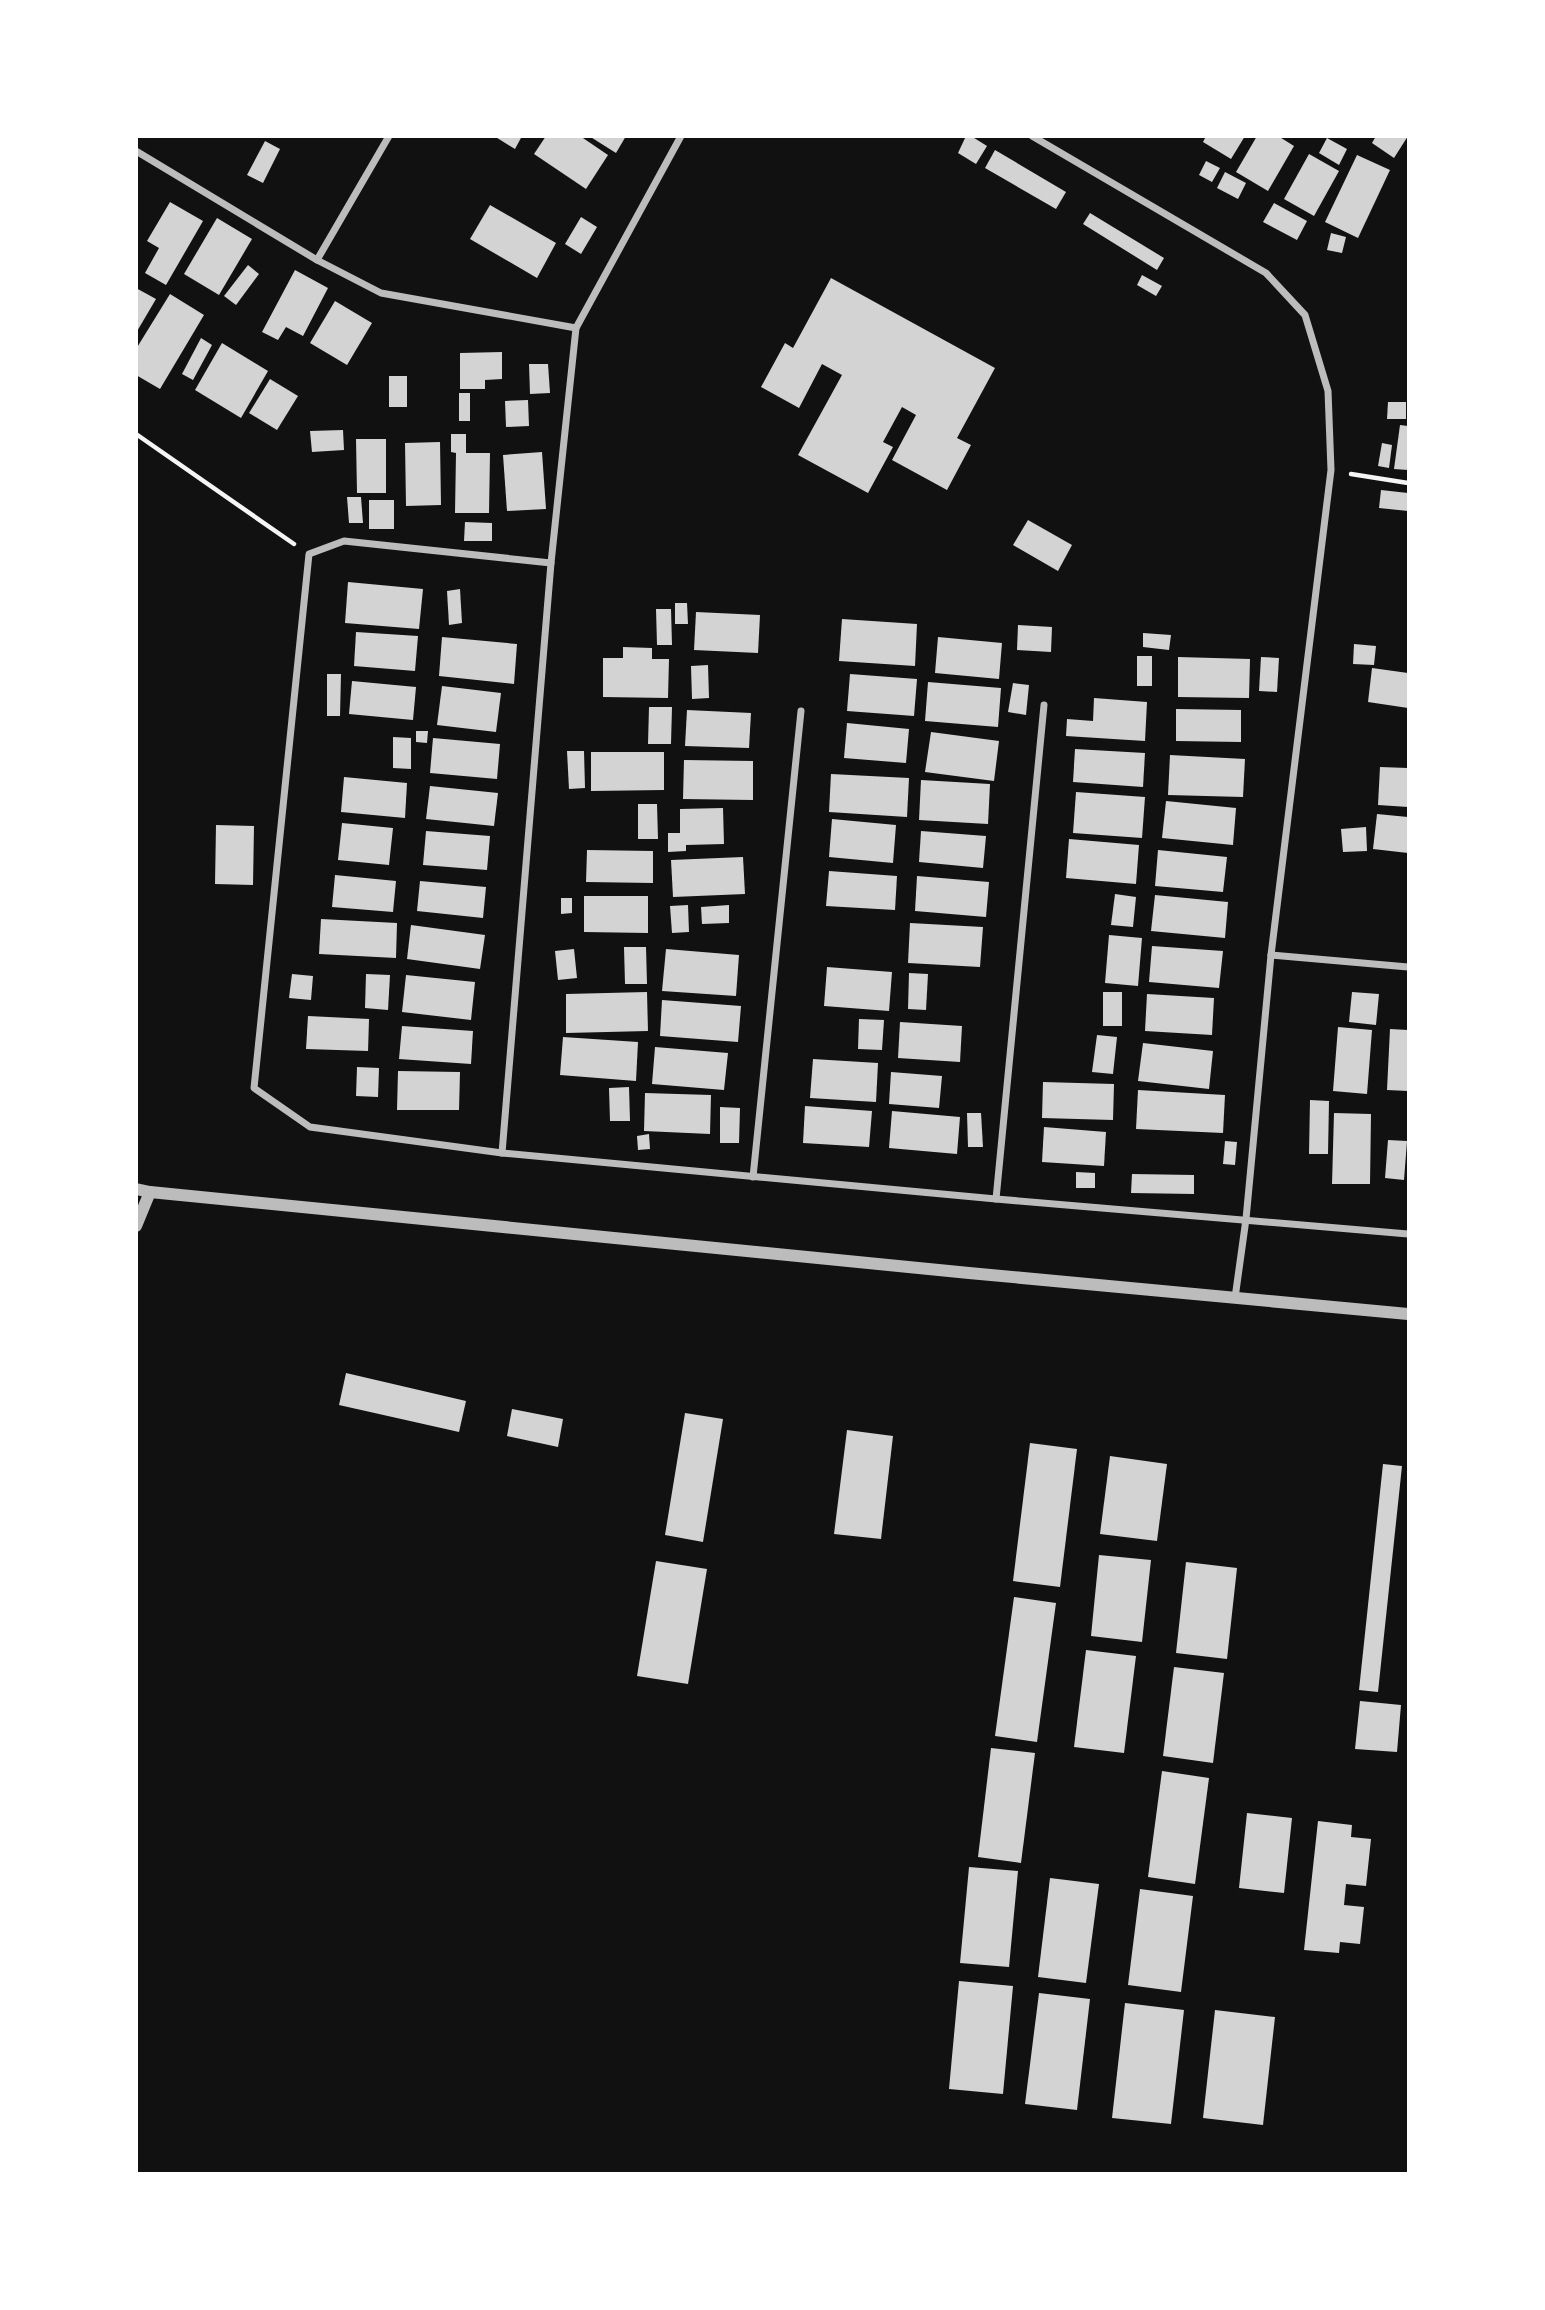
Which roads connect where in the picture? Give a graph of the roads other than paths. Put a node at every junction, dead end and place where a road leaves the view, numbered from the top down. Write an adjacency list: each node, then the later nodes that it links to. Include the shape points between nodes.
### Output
1 (388, 136): 5 (street)
2 (681, 136): 6 (street)
3 (1032, 136): 10 (street, via 1266,272 1305,315 1328,391 1331,470)
4 (136, 151): 5 (street)
5 (317, 260): 6 (street, via 381,293)
6 (576, 328): 7 (street)
7 (551, 564): 12 (street); 12 (street, via 344,541 309,554 254,1088 310,1126)
8 (1044, 705): 16 (street)
9 (801, 711): 13 (street)
10 (1271, 955): 11 (street); 17 (street)
11 (1409, 967)
12 (502, 1153): 13 (street)
13 (753, 1177): 16 (street)
14 (136, 1189): 15 (street)
15 (150, 1192): 18 (street); 20 (street)
16 (996, 1199): 17 (street)
17 (1246, 1219): 19 (street); 20 (street)
18 (136, 1226)
19 (1409, 1234)
20 (1235, 1298): 21 (street)
21 (1409, 1314)

